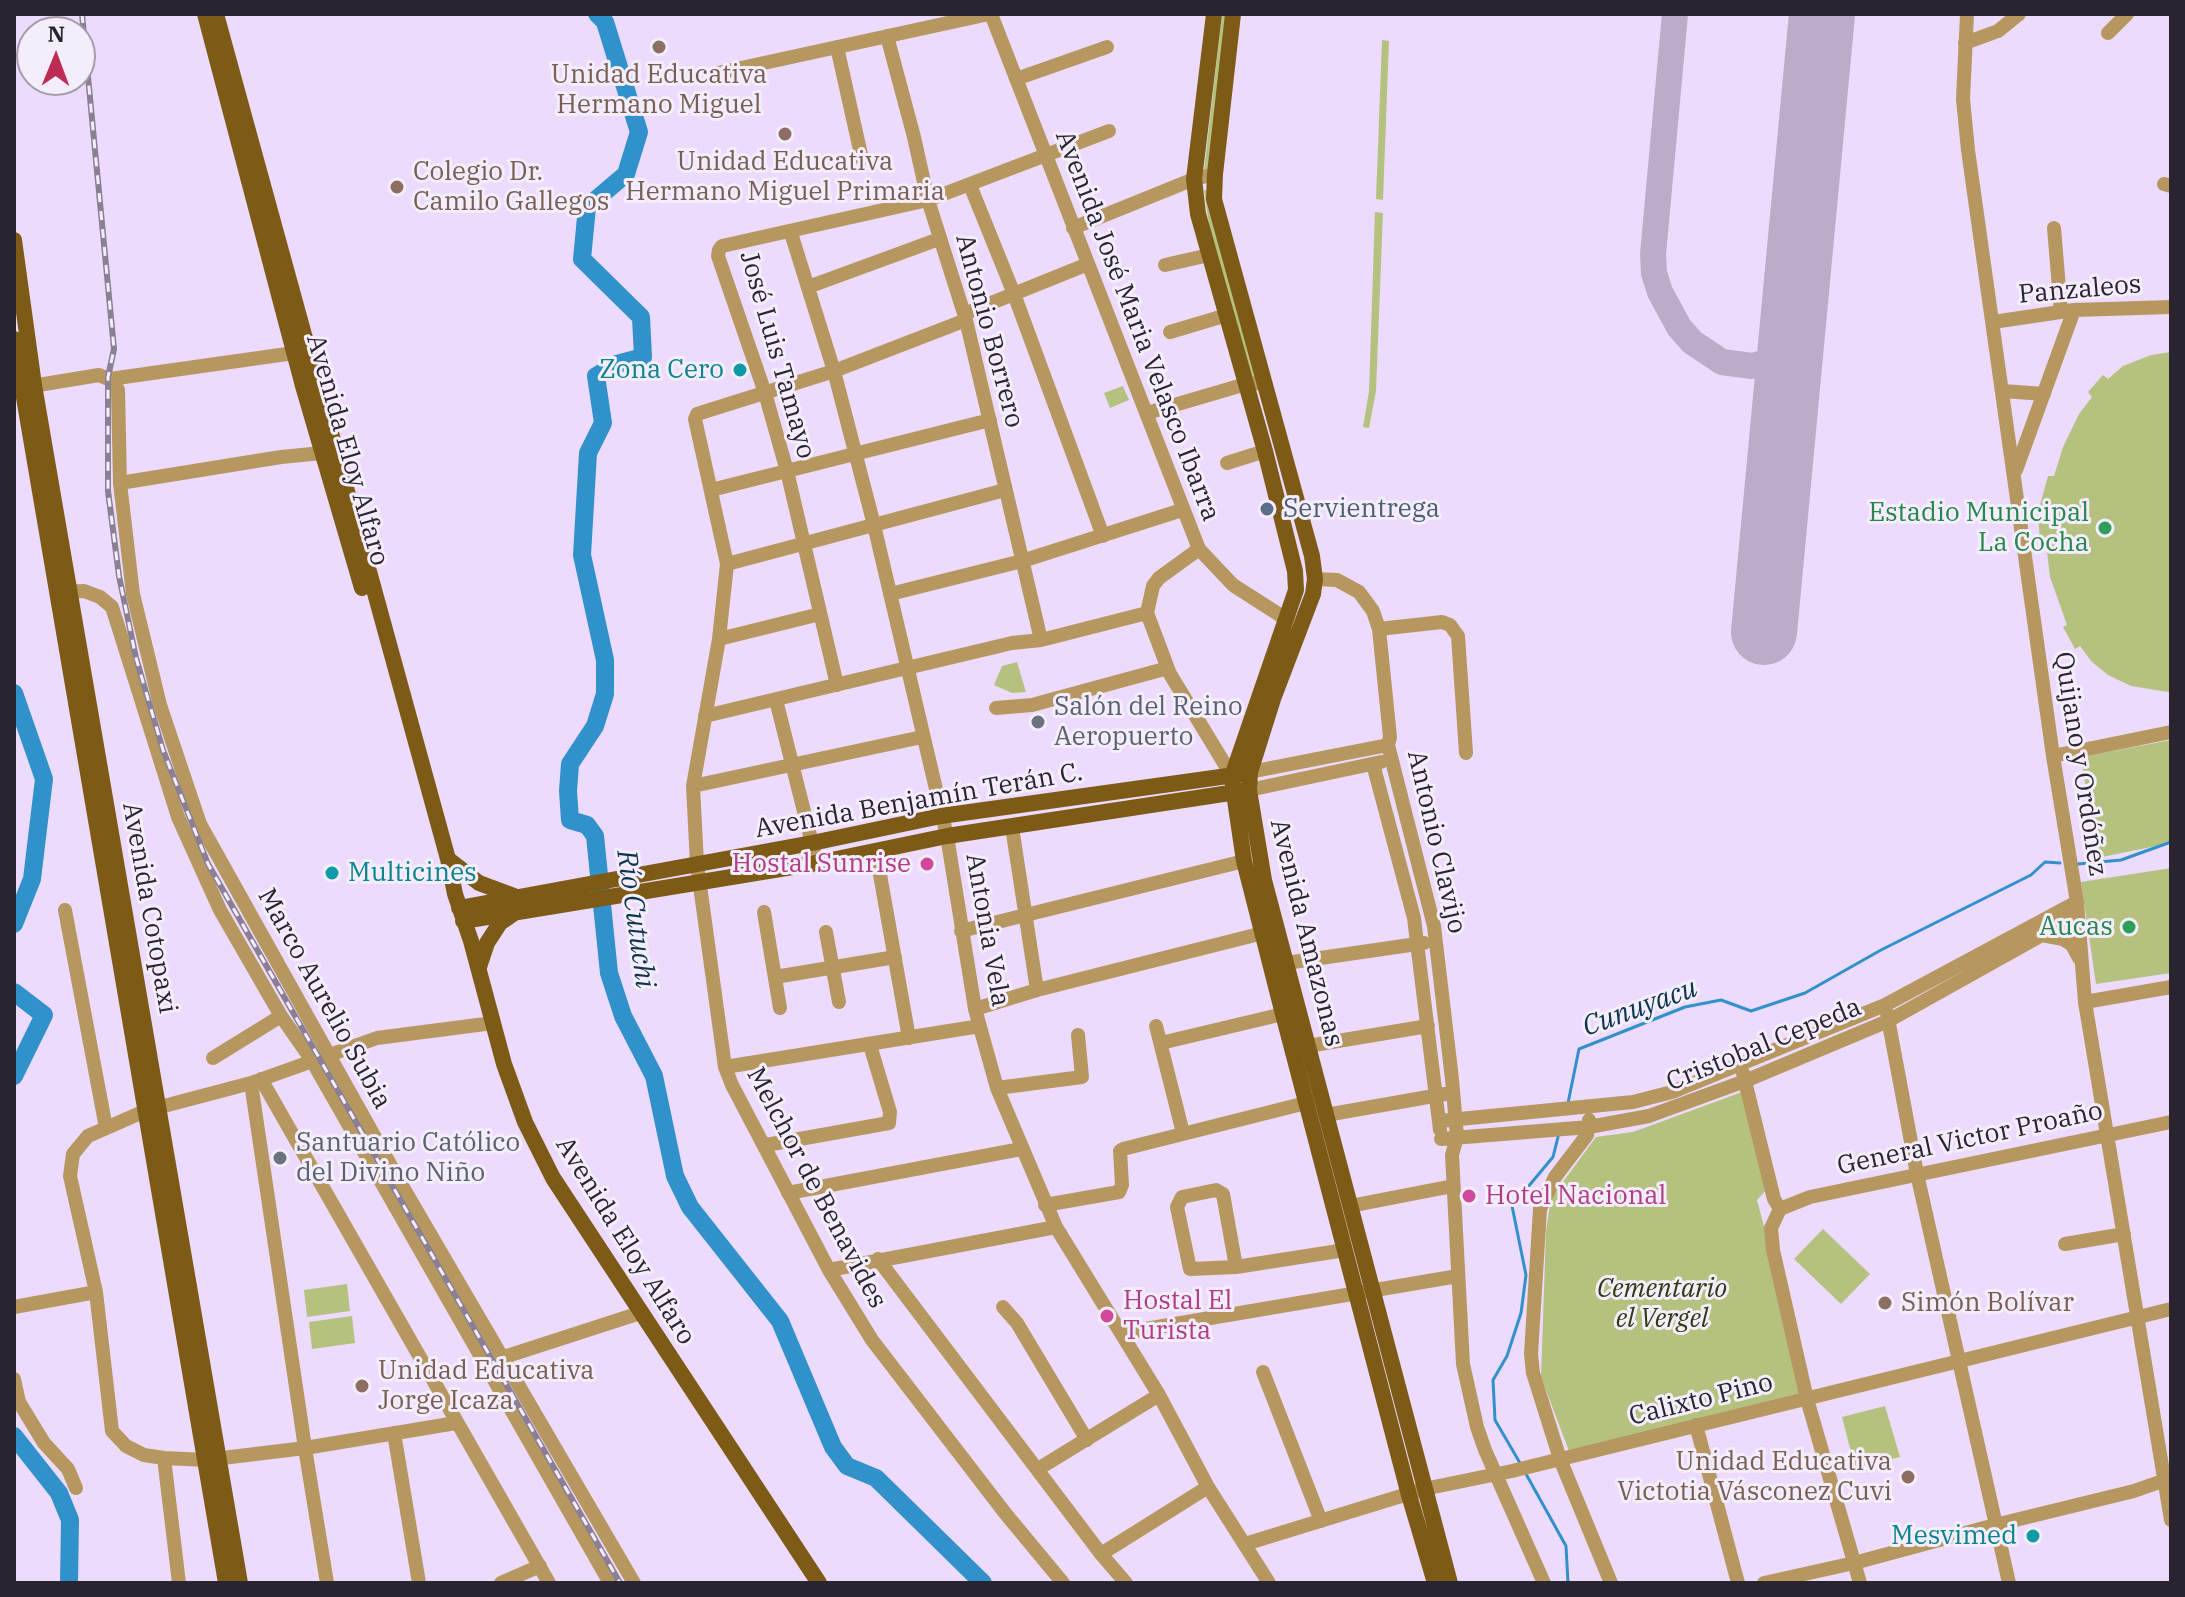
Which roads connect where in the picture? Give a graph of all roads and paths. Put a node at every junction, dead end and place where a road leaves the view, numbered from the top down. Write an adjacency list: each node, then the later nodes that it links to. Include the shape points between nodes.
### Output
1 (205, 14): 40 (main road, Avenida Eloy Alfaro)
2 (216, 14): 98 (main road, Avenida Eloy Alfaro)
3 (990, 14): 10 (street); 15 (street, Avenida José Maria Velasco Ibarra)
4 (1214, 14): 20 (main road, Avenida Amazonas)
5 (1233, 14): 19 (main road)
6 (1967, 14): 11 (street, Quijano y Ordóñez)
7 (2019, 14): 11 (street, via 1998,31)
8 (2127, 14): 9 (street)
9 (2108, 33)
10 (887, 36): 12 (street); 22 (street, Antonio Borrero)
11 (1965, 43): 37 (street, Quijano y Ordóñez, via 1963,99)
12 (837, 47): 14 (street); 18 (street)
13 (1107, 47): 15 (street)
14 (718, 73)
15 (1016, 79): 17 (street, Avenida José Maria Velasco Ibarra)
16 (1109, 131): 17 (street, José Luis Tamayo)
17 (1045, 157): 21 (street, José Luis Tamayo); 23 (street, Avenida José Maria Velasco Ibarra)
18 (862, 159)
19 (1215, 174): 20 (street); 43 (main road, via 1214,199)
20 (1194, 179): 23 (street); 28 (main road, Avenida Amazonas)
21 (970, 185): 22 (street, José Luis Tamayo); 32 (street)
22 (928, 200): 25 (street, José Luis Tamayo); 26 (street, Antonio Borrero)
23 (1073, 228): 29 (street, Avenida José Maria Velasco Ibarra)
24 (2054, 228): 34 (street)
25 (791, 233): 31 (street, Antonia Vela); 47 (street, José Luis Tamayo, via 722,246 718,256)
26 (939, 239): 31 (street); 36 (street, Antonio Borrero)
27 (14, 240): 45 (main road, Avenida Cotopaxi)
28 (1209, 255): 30 (street); 35 (main road, Avenida Amazonas)
29 (1088, 264): 32 (street); 49 (street, Avenida José Maria Velasco Ibarra)
30 (1165, 265)
31 (808, 287): 41 (street, Antonia Vela)
32 (1014, 294): 36 (street); 62 (street)
33 (2171, 307): 34 (street, Panzaleos)
34 (2068, 311): 37 (street, Panzaleos); 48 (street)
35 (1227, 315): 38 (street); 44 (main road, Avenida Amazonas)
36 (965, 317): 41 (street); 50 (street, Antonio Borrero)
37 (1993, 322): 46 (street, Quijano y Ordóñez)
38 (1170, 332)
39 (14, 339): 45 (main road, Avenida Cotopaxi)
40 (294, 353): 42 (street); 52 (main road, Avenida Eloy Alfaro)
41 (834, 371): 47 (street); 53 (street, Antonia Vela)
42 (110, 379): 45 (street, via 99,375); 57 (street, Marco Aurelio Subia, via 118,390)
43 (1263, 383): 44 (street); 67 (main road)
44 (1246, 384): 49 (street); 51 (main road, Avenida Amazonas)
45 (23, 387): 68 (main road, Avenida Cotopaxi)
46 (2003, 391): 48 (street); 56 (street, Quijano y Ordóñez)
47 (765, 393): 55 (street, José Luis Tamayo); 58 (street, Melchor de Benavides, via 697,414)
48 (2044, 394): 56 (street)
49 (1147, 413): 60 (street, Avenida José Maria Velasco Ibarra)
50 (990, 420): 53 (street); 59 (street, Antonio Borrero)
51 (1265, 451): 54 (street); 72 (main road, Avenida Amazonas, via 1295,571 1296,590)
52 (322, 453): 57 (street); 104 (main road, Avenida Eloy Alfaro, via 446,885)
53 (856, 454): 55 (street); 61 (street, Antonia Vela)
54 (1227, 463)
55 (787, 471): 58 (street); 63 (street, José Luis Tamayo)
56 (2014, 474): 86 (street, Quijano y Ordóñez)
57 (120, 483): 140 (street, Marco Aurelio Subia, via 144,648 200,824)
58 (711, 490): 66 (street, Melchor de Benavides)
59 (1005, 490): 61 (street); 65 (street, Antonio Borrero)
60 (1182, 510): 62 (street); 64 (street, Avenida José Maria Velasco Ibarra)
61 (874, 525): 63 (street); 69 (street, Antonia Vela)
62 (1103, 536): 65 (street)
63 (804, 543): 66 (street); 71 (street, José Luis Tamayo)
64 (1199, 549): 70 (street, via 1159,578); 72 (street, Avenida José Maria Velasco Ibarra, via 1233,585)
65 (1022, 561): 69 (street); 75 (street, Antonio Borrero)
66 (727, 564): 74 (street, Melchor de Benavides)
67 (1315, 579): 73 (street, Antonio Clavijo, via 1337,580 1359,592); 90 (main road)
68 (63, 591): 129 (street, Marco Aurelio Subia, via 84,591 112,607 178,817 220,910); 152 (main road, Avenida Cotopaxi)
69 (890, 594): 77 (street, Antonia Vela)
70 (1147, 613): 75 (street); 76 (street)
71 (820, 614): 74 (street); 78 (street, José Luis Tamayo)
72 (1286, 619): 92 (main road, Avenida Amazonas)
73 (1379, 629): 84 (street, Antonio Clavijo); 85 (street, via 1442,622 1458,636)
74 (719, 639): 81 (street, Melchor de Benavides)
75 (1041, 640): 77 (street)
76 (1168, 668): 80 (street, via 1032,705); 92 (street)
77 (907, 669): 78 (street); 83 (street, Antonia Vela)
78 (837, 685): 79 (street)
79 (776, 700): 81 (street); 89 (street)
80 (996, 708)
81 (705, 716): 91 (street, Melchor de Benavides)
82 (2171, 732): 86 (street)
83 (922, 737): 89 (street); 93 (street, Antonia Vela)
84 (1388, 745): 87 (street, Antonio Clavijo); 90 (street, Avenida Benjamín Terán C.)
85 (1466, 753)
86 (2053, 756): 105 (street, Quijano y Ordóñez)
87 (1392, 761): 88 (street, Avenida Benjamín Terán C.); 113 (street, Antonio Clavijo)
88 (1373, 764): 92 (street, Avenida Benjamín Terán C.); 114 (street, Antonio Clavijo)
89 (793, 766): 91 (street); 96 (street)
90 (1250, 772): 92 (main road, Avenida Benjamín Terán C.)
91 (693, 786): 101 (street, Melchor de Benavides)
92 (1238, 786): 93 (main road, Avenida Benjamín Terán C.); 94 (main road, Avenida Benjamín Terán C.); 99 (main road, Avenida Amazonas); 116 (main road, Avenida Amazonas)
93 (941, 816): 95 (street, Antonia Vela); 96 (main road, Avenida Benjamín Terán C.)
94 (1012, 827): 95 (main road, Avenida Benjamín Terán C.); 108 (street)
95 (947, 836): 97 (main road, Avenida Benjamín Terán C.); 109 (street, Antonia Vela)
96 (812, 843): 100 (street); 101 (main road, Avenida Benjamín Terán C.)
97 (876, 852): 100 (main road, Avenida Benjamín Terán C.); 115 (street)
98 (448, 859): 103 (main road, via 479,883); 104 (main road, Avenida Eloy Alfaro)
99 (1244, 861): 108 (street); 111 (main road, Avenida Amazonas)
100 (817, 863): 102 (main road, Avenida Benjamín Terán C.)
101 (692, 865): 102 (street, Melchor de Benavides); 103 (main road, Avenida Benjamín Terán C.)
102 (695, 884): 103 (main road, Avenida Benjamín Terán C.); 144 (street, Melchor de Benavides)
103 (524, 902): 104 (main road, Avenida Benjamín Terán C.); 119 (main road, via 500,923)
104 (459, 908): 119 (main road, Avenida Eloy Alfaro)
105 (2077, 908): 112 (street, Cristobal Cepeda); 117 (street, Quijano y Ordóñez); 125 (street, Cristobal Cepeda)
106 (65, 910): 158 (street)
107 (764, 912): 120 (street)
108 (1025, 916): 109 (street); 122 (street)
109 (961, 931): 127 (street, Antonia Vela)
110 (826, 932): 118 (street)
111 (1263, 933): 122 (street); 128 (main road, Avenida Amazonas)
112 (2041, 935): 117 (street, via 2072,945); 130 (street, Cristobal Cepeda)
113 (1436, 942): 114 (street); 148 (street, Antonio Clavijo)
114 (1418, 943): 116 (street); 134 (street, Antonio Clavijo)
115 (895, 957): 118 (street); 136 (street)
116 (1286, 963): 139 (main road, Avenida Amazonas)
117 (2082, 965): 124 (street, Quijano y Ordóñez)
118 (833, 966): 120 (street); 123 (street)
119 (478, 968): 131 (main road, Avenida Eloy Alfaro)
120 (775, 977): 126 (street)
121 (2171, 987): 124 (street)
122 (1037, 990): 127 (street)
123 (839, 1002)
124 (2085, 1002): 160 (street, Quijano y Ordóñez)
125 (1885, 1005): 130 (street); 143 (street, Cristobal Cepeda)
126 (780, 1008)
127 (975, 1009): 132 (street, Antonia Vela)
128 (1283, 1014): 137 (street); 150 (main road, Avenida Amazonas)
129 (281, 1016): 141 (street); 142 (street, Marco Aurelio Subia)
130 (1888, 1021): 146 (street, Cristobal Cepeda); 166 (street)
131 (493, 1023): 140 (street, via 377,1038); 185 (main road, Avenida Eloy Alfaro, via 534,1142)
132 (980, 1026): 136 (street); 147 (street, Antonia Vela)
133 (1156, 1026): 137 (street)
134 (1428, 1026): 139 (street); 149 (street, Antonio Clavijo)
135 (1078, 1035): 147 (street, via 1082,1077)
136 (909, 1038): 138 (street)
137 (1161, 1043): 159 (street)
138 (870, 1045): 144 (street); 163 (street, via 890,1112 886,1125)
139 (1308, 1046): 153 (main road, Avenida Amazonas)
140 (327, 1053): 142 (street); 188 (street, Marco Aurelio Subia)
141 (213, 1058)
142 (311, 1059): 145 (street); 222 (street, Marco Aurelio Subia)
143 (1740, 1065): 146 (street); 151 (street, Cristobal Cepeda, via 1672,1092)
144 (725, 1067): 163 (street, Melchor de Benavides)
145 (256, 1081): 152 (street); 194 (street); 198 (street)
146 (1745, 1081): 157 (street, Cristobal Cepeda, via 1649,1116); 171 (street)
147 (997, 1088): 164 (street, Antonia Vela)
148 (1453, 1093): 149 (street); 154 (street, Antonio Clavijo)
149 (1436, 1095): 153 (street); 155 (street, Antonio Clavijo)
150 (1306, 1103): 159 (street); 175 (main road, Avenida Amazonas)
151 (1583, 1108): 154 (street, Cristobal Cepeda); 157 (street)
152 (152, 1109): 158 (street); 200 (main road, Avenida Cotopaxi)
153 (1326, 1115): 170 (main road, Avenida Amazonas)
154 (1456, 1120): 155 (street, Cristobal Cepeda); 161 (street, Antonio Clavijo)
155 (1439, 1121): 162 (street, Antonio Clavijo)
156 (2171, 1122): 160 (street, General Victor Proaño)
157 (1589, 1127): 161 (street, Cristobal Cepeda); 201 (street, via 1548,1188 1538,1222 1531,1354)
158 (106, 1128): 181 (street, via 88,1136 73,1154 70,1176)
159 (1183, 1133): 169 (street, via 1121,1150 1122,1185 1114,1195)
160 (2107, 1136): 166 (street, General Victor Proaño); 173 (street, Quijano y Ordóñez)
161 (1457, 1137): 162 (street, Cristobal Cepeda); 165 (street, Antonio Clavijo)
162 (1441, 1139): 165 (street, Antonio Clavijo)
163 (766, 1145): 168 (street, Melchor de Benavides)
164 (1021, 1149): 168 (street); 169 (street, Antonia Vela)
165 (1452, 1155): 167 (street, Antonio Clavijo)
166 (1917, 1174): 171 (street, General Victor Proaño, via 1810,1197); 189 (street)
167 (1453, 1186): 170 (street); 179 (street, Antonio Clavijo)
168 (788, 1193): 178 (street, Melchor de Benavides)
169 (1045, 1205): 172 (street, Antonia Vela)
170 (1350, 1206): 180 (main road, Avenida Amazonas)
171 (1780, 1209): 193 (street, via 1771,1237)
172 (1056, 1227): 176 (street); 187 (street, Antonia Vela)
173 (2124, 1234): 174 (street); 186 (street, Quijano y Ordóñez)
174 (2065, 1244)
175 (1345, 1250): 177 (street); 180 (main road, Avenida Amazonas)
176 (878, 1259): 178 (street); 202 (street)
177 (1236, 1267): 177 (street, via 1190,1269 1177,1207 1182,1197 1216,1190 1223,1194)
178 (829, 1270): 225 (street, Melchor de Benavides, via 872,1340)
179 (1458, 1276): 180 (street); 203 (street, Antonio Clavijo, via 1463,1364 1477,1427)
180 (1363, 1291): 187 (street); 207 (main road, Avenida Amazonas)
181 (96, 1292): 182 (street); 199 (street, via 112,1431 126,1446)
182 (14, 1307)
183 (1003, 1307): 197 (street)
184 (2171, 1309): 186 (street, Calixto Pino)
185 (640, 1313): 188 (street); 224 (main road, Avenida Eloy Alfaro)
186 (2138, 1317): 189 (street, Calixto Pino); 204 (street, Quijano y Ordóñez)
187 (1122, 1333): 192 (street, Antonia Vela)
188 (501, 1358): 223 (street, Marco Aurelio Subia)
189 (1961, 1359): 193 (street, Calixto Pino); 210 (street)
190 (1263, 1372): 209 (street)
191 (14, 1379): 206 (street, via 19,1402)
192 (1159, 1395): 197 (street); 205 (street, Antonia Vela)
193 (1807, 1399): 195 (street, Calixto Pino); 213 (street)
194 (456, 1423): 196 (street); 214 (street)
195 (1696, 1425): 201 (street, Calixto Pino); 232 (street)
196 (394, 1433): 198 (street); 219 (street)
197 (1087, 1440): 202 (street)
198 (305, 1448): 200 (street); 218 (street)
199 (164, 1458): 200 (street); 215 (street)
200 (213, 1459): 216 (main road, Avenida Cotopaxi); 217 (main road, Avenida Cotopaxi)
201 (1560, 1459): 203 (street, Calixto Pino); 231 (street)
202 (1038, 1469): 212 (street)
203 (1504, 1473): 207 (street, Calixto Pino); 230 (street, Antonio Clavijo)
204 (2169, 1479): 208 (street, Quijano y Ordóñez); 210 (street)
205 (1208, 1487): 211 (street, Antonia Vela); 212 (street)
206 (76, 1488)
207 (1416, 1492): 209 (street, Calixto Pino); 228 (main road, Avenida Amazonas); 229 (main road, Avenida Amazonas)
208 (2171, 1520)
209 (1321, 1521): 211 (street, Calixto Pino)
210 (1995, 1525): 213 (street); 235 (street)
211 (1245, 1544): 227 (street, Antonia Vela)
212 (1101, 1554): 226 (street)
213 (1854, 1563): 233 (street); 234 (street)
214 (540, 1566): 220 (street); 221 (street)
215 (179, 1583)
216 (226, 1583)
217 (240, 1583)
218 (327, 1583)
219 (419, 1583)
220 (501, 1583)
221 (549, 1583)
222 (610, 1583)
223 (634, 1583)
224 (819, 1583)
225 (1063, 1583)
226 (1126, 1583)
227 (1269, 1583)
228 (1435, 1583)
229 (1450, 1583)
230 (1544, 1583)
231 (1611, 1583)
232 (1738, 1583)
233 (1764, 1583)
234 (1860, 1583)
235 (2009, 1583)

